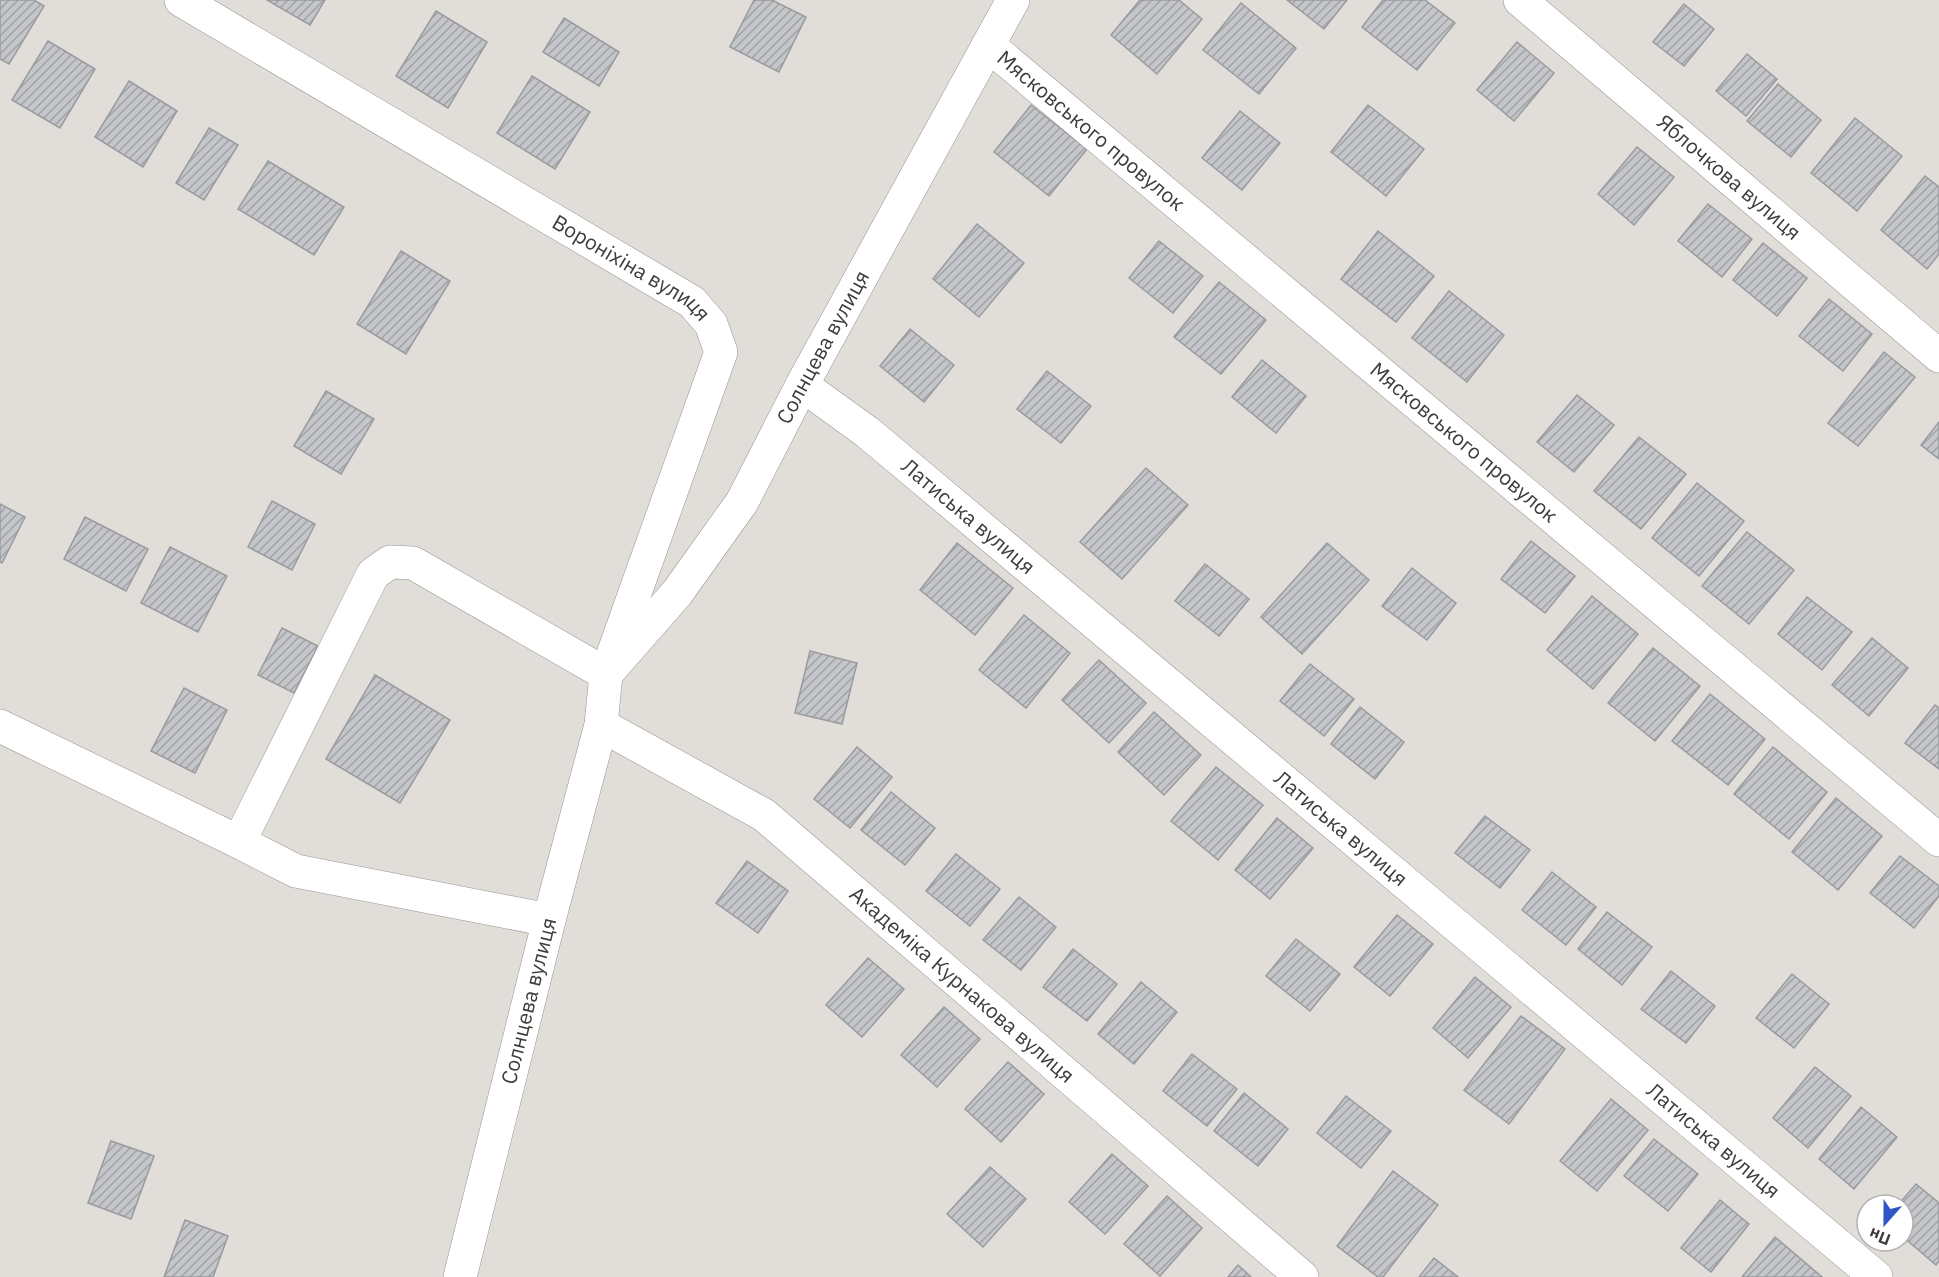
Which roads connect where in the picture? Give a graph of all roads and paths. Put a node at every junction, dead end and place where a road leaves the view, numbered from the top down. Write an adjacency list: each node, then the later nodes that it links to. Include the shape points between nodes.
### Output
1 (181, 0): 7 (street, Вороніхіна вулиця, via 692,302 711,324 721,352)
2 (1013, 0): 4 (street, Солнцева вулиця)
3 (1520, 0): 5 (street, Яблочкова вулиця)
4 (988, 45): 6 (street, Солнцева вулиця); 10 (street, Мясковського провулок)
5 (1939, 356)
6 (801, 385): 7 (street, Солнцева вулиця, via 742,502 677,593); 15 (street, Латиська вулиця, via 877,440)
7 (606, 674): 8 (street, Вороніхіна вулиця); 11 (street, via 413,563 390,562 373,574)
8 (601, 725): 12 (street, Солнцева вулиця); 14 (street, Академіка Курнакова вулиця, via 764,815)
9 (0, 726): 11 (street)
10 (1939, 840)
11 (239, 842): 12 (street, via 296,871)
12 (549, 920): 13 (street, Солнцева вулиця)
13 (460, 1277)
14 (1302, 1277)
15 (1876, 1277)

